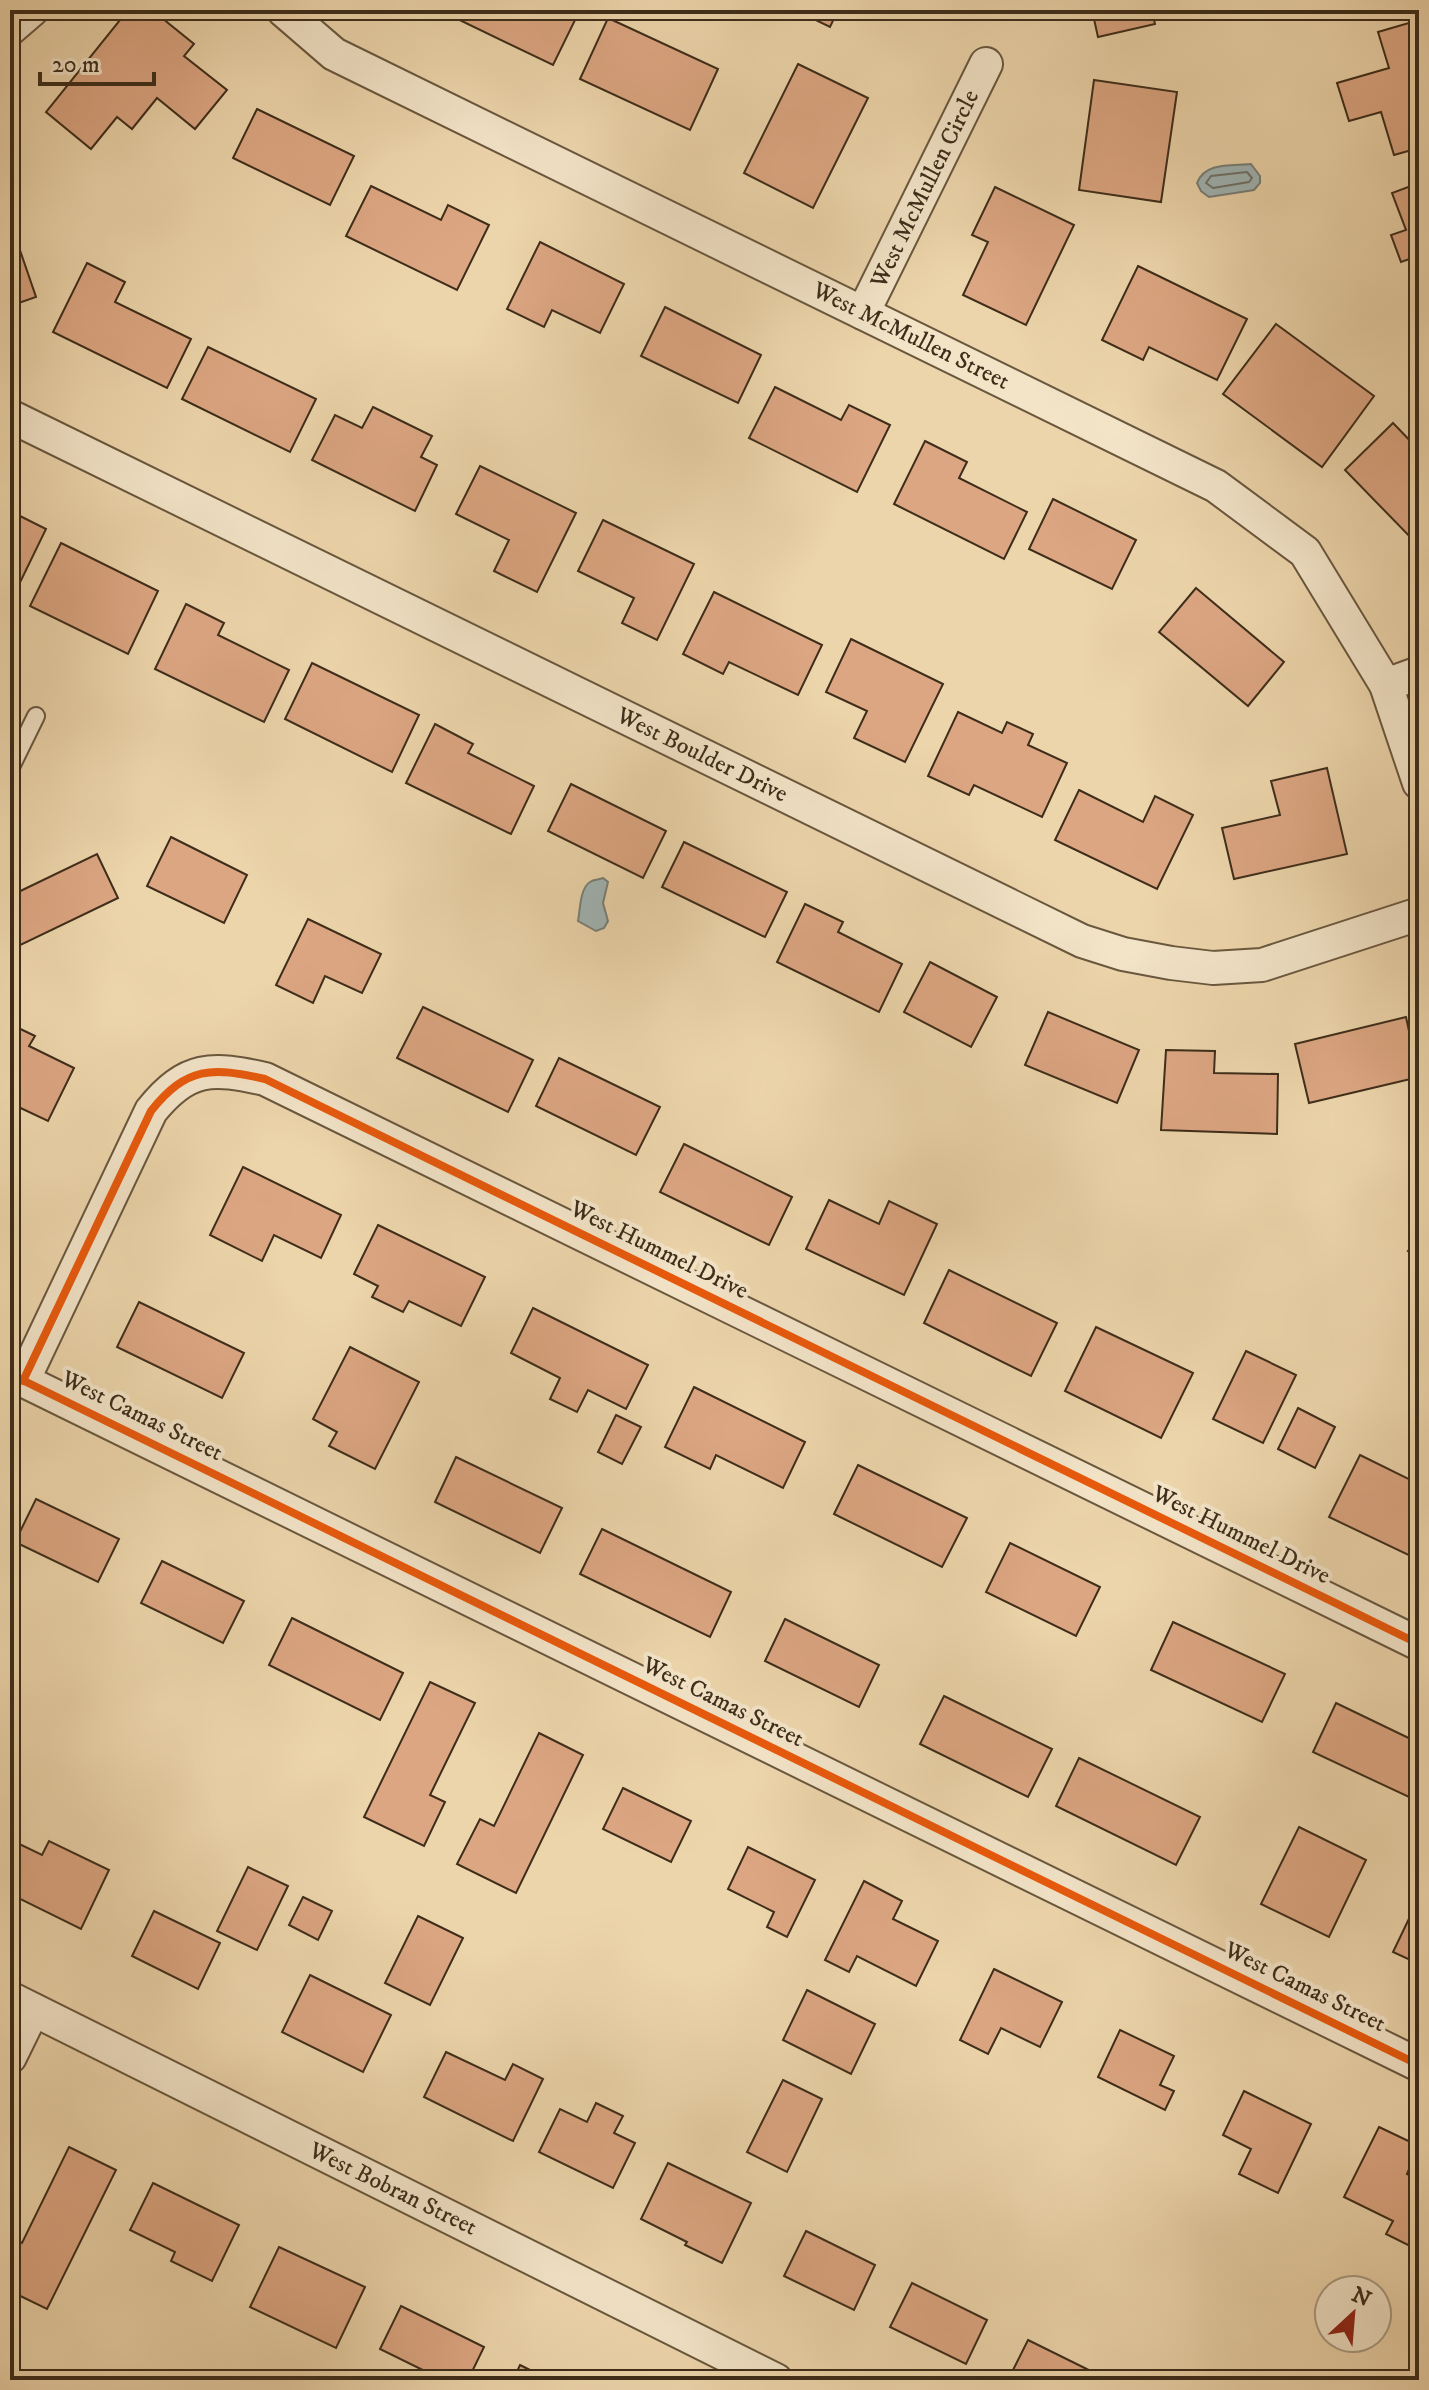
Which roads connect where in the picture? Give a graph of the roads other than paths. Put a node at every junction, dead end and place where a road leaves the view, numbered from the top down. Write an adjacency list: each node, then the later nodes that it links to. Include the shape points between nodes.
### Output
1 (32, 10): 3 (street)
2 (283, 10): 5 (street, West McMullen Street, via 334,54)
3 (10, 29)
4 (986, 64): 5 (street, West McMullen Circle)
5 (863, 313): 8 (street, West McMullen Street, via 1216,486 1305,552)
6 (10, 416): 12 (street, West Boulder Drive, via 1082,941 1171,963 1250,966)
7 (1419, 673): 8 (street)
8 (1386, 685): 11 (street, West McMullen Street)
9 (36, 716): 10 (lane)
10 (10, 769)
11 (1419, 783)
12 (1419, 914)
13 (17, 1377): 14 (street, West Hummel Drive, via 151,1111 169,1089 194,1074 233,1072 265,1079); 17 (street, West Camas Street)
14 (1419, 1644)
15 (22, 2004): 16 (street); 18 (street, West Bobran Street)
16 (10, 2057)
17 (1419, 2065)
18 (727, 2369): 19 (street, West Bobran Street)
19 (776, 2380)

